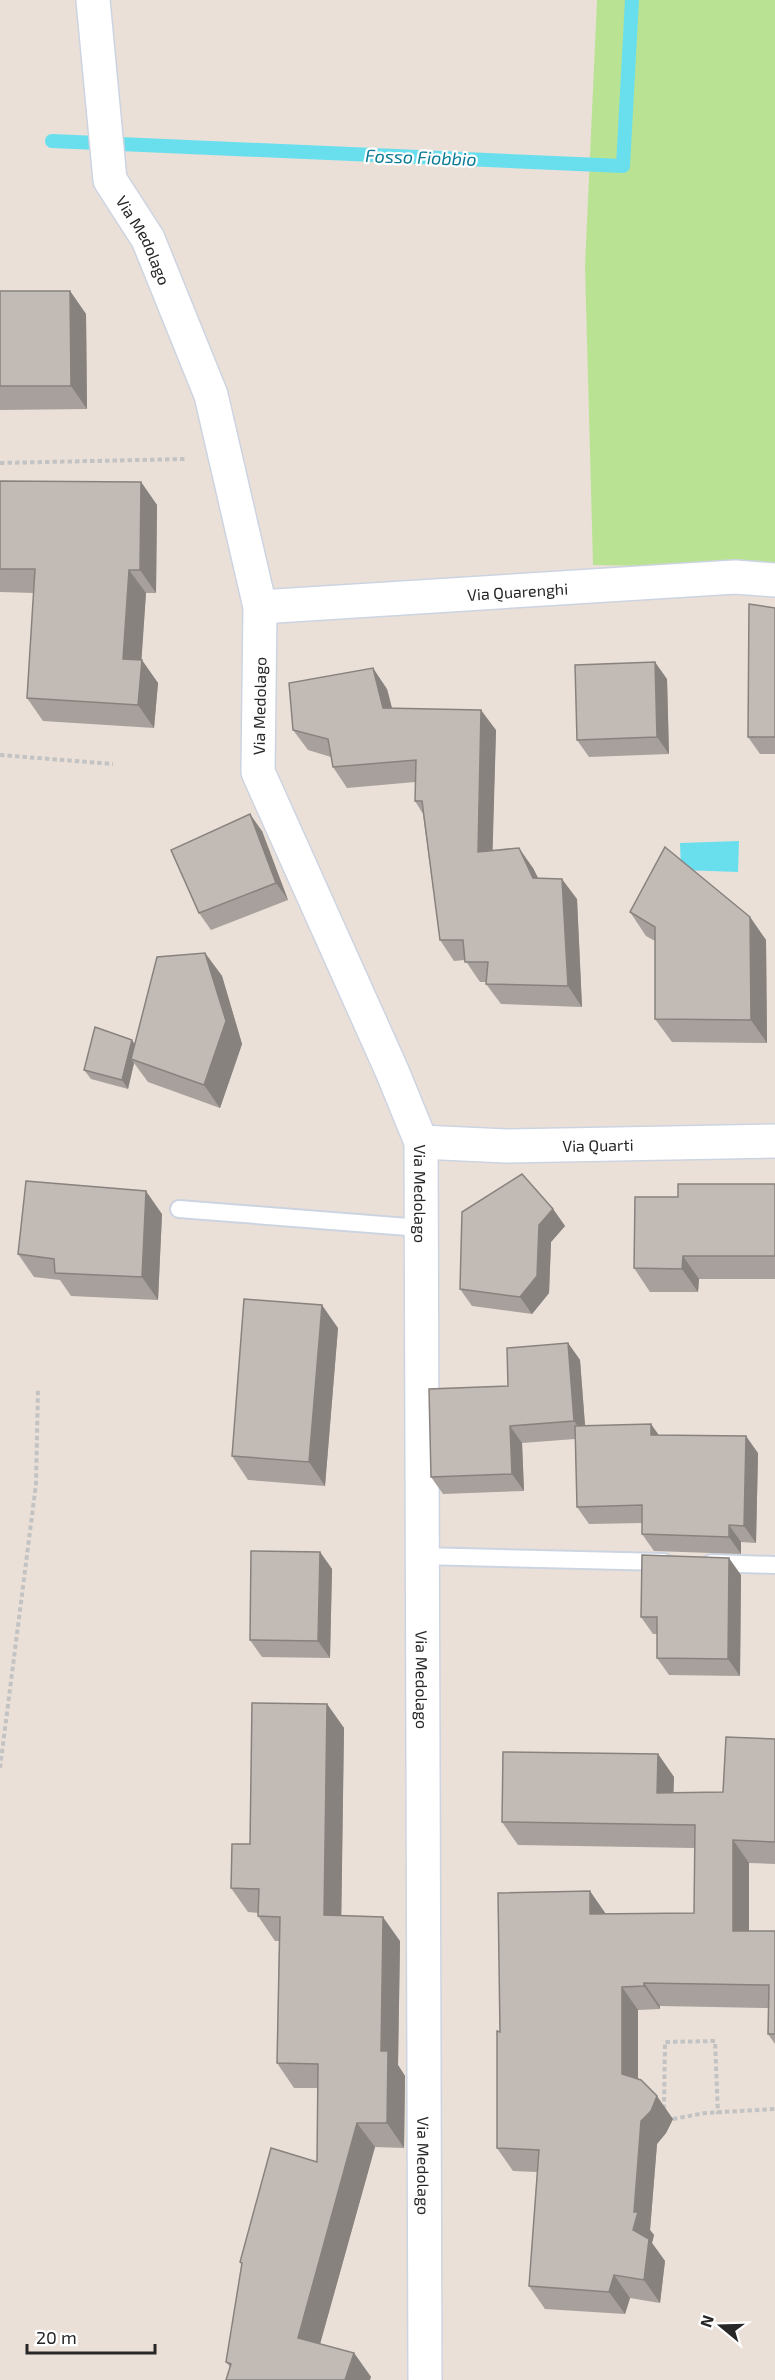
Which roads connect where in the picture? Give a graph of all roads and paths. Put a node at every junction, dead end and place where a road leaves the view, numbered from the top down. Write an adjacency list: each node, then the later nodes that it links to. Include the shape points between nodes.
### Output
1 (93, 0): 2 (street, Via Medolago, via 110,180 148,239 211,394)
2 (226, 458): 3 (path); 5 (street, Via Medolago)
3 (0, 463)
4 (775, 580): 5 (street, Via Quarenghi, via 735,577)
5 (260, 607): 9 (street, Via Medolago, via 258,772)
6 (0, 755): 7 (path)
7 (113, 764)
8 (775, 1141): 9 (street, Via Quarti, via 506,1146)
9 (421, 1142): 11 (street, Via Medolago)
10 (179, 1209): 11 (lane)
11 (421, 1228): 13 (street, Via Medolago)
12 (38, 1388): 15 (path, via 36,1484)
13 (422, 1556): 14 (lane); 20 (street, Via Medolago)
14 (775, 1565)
15 (0, 1768)
16 (664, 2109): 18 (path, via 666,2042 715,2040)
17 (775, 2109): 18 (path)
18 (718, 2114): 19 (path)
19 (673, 2119)
20 (425, 2380)

